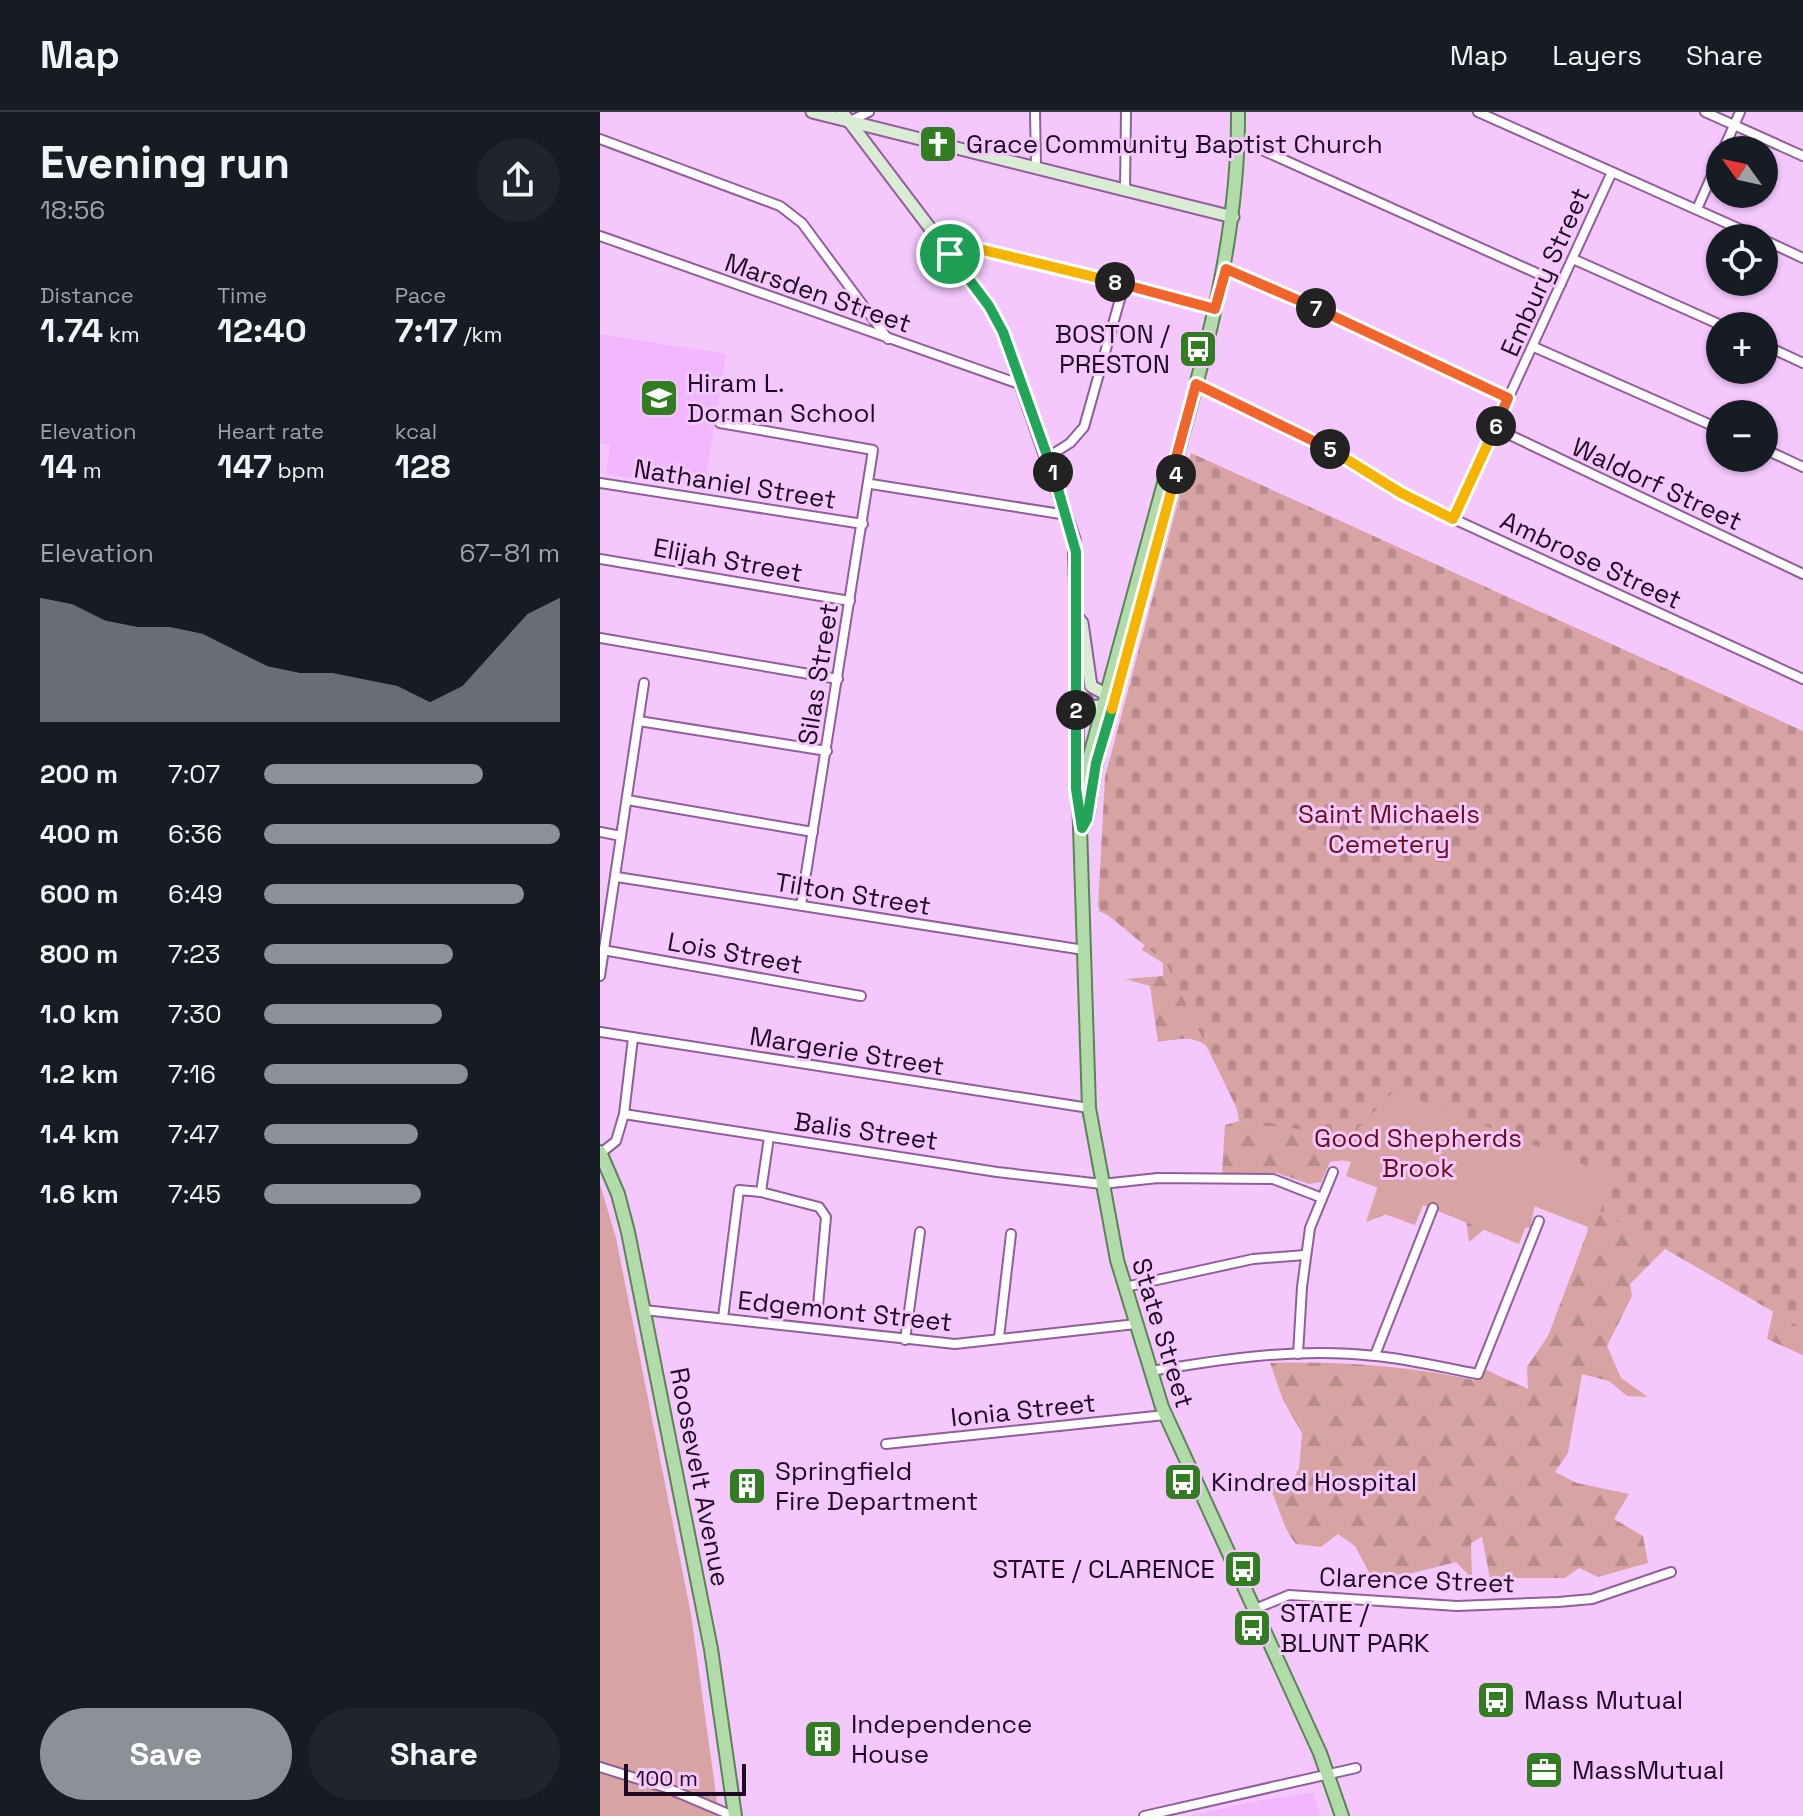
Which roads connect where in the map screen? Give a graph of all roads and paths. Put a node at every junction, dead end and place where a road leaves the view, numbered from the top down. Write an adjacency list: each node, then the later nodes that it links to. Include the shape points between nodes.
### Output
1 (812, 112): 9 (main road)
2 (869, 112): 9 (street)
3 (1035, 112): 15 (street)
4 (1126, 112): 18 (street)
5 (1238, 112): 13 (main road)
6 (1478, 112): 16 (street)
7 (1705, 112): 10 (street)
8 (1740, 112): 10 (street)
9 (845, 117): 15 (main road); 24 (main road)
10 (1734, 126): 11 (street); 14 (street)
11 (1729, 136)
12 (600, 139): 32 (street, via 780,206 802,223)
13 (1238, 145): 20 (main road); 28 (street, via 1267,152)
14 (1803, 156)
15 (1036, 167): 18 (main road)
16 (1612, 172): 19 (street); 26 (street, Embury Street)
17 (1706, 189): 19 (street)
18 (1125, 190): 20 (main road)
19 (1697, 209): 21 (street)
20 (1233, 217): 27 (main road)
21 (1730, 224)
22 (600, 236): 32 (street, Marsden Street)
23 (1778, 246): 25 (street)
24 (950, 254): 29 (street, via 971,247); 37 (main road, via 989,306)
25 (1803, 258)
26 (1573, 259): 28 (street, Embury Street); 31 (street)
27 (1226, 269): 30 (main road); 38 (street)
28 (1561, 284): 33 (street, Embury Street)
29 (1124, 285): 30 (street); 43 (street, via 1084,427)
30 (1215, 309): 36 (main road)
31 (1706, 318)
32 (888, 340): 37 (street, Marsden Street)
33 (1534, 347): 38 (street, Embury Street); 40 (street)
34 (1778, 351): 35 (street)
35 (1803, 363)
36 (1196, 384): 48 (street, Ambrose Street, via 1316,440); 59 (main road, via 1174,465 1176,475)
37 (1023, 386): 43 (main road)
38 (1508, 398): 41 (street, Embury Street)
39 (720, 423): 46 (street, Silas Street, via 873,450)
40 (1706, 423)
41 (1495, 428): 48 (street, Embury Street); 51 (street, Waldorf Street)
42 (1778, 455): 44 (street)
43 (1048, 457): 47 (main road)
44 (1803, 467)
45 (600, 483): 49 (street, Nathaniel Street)
46 (871, 484): 47 (street); 49 (street, Silas Street)
47 (1067, 515): 53 (main road, via 1076,552)
48 (1453, 519): 56 (street, Ambrose Street)
49 (863, 524): 52 (street, Silas Street)
50 (600, 559): 52 (street, Elijah Street)
51 (1803, 574)
52 (850, 601): 55 (street, Silas Street)
53 (1078, 618): 57 (main road); 59 (main road, via 1091,686)
54 (600, 638): 55 (street)
55 (838, 679): 61 (street, Silas Street)
56 (1803, 679)
57 (1076, 681): 59 (main road, via 1086,703); 62 (main road)
58 (644, 683): 60 (street)
59 (1108, 702): 62 (main road, State Street); 64 (main road, State Street)
60 (639, 721): 61 (street); 63 (street)
61 (827, 751): 66 (street, Silas Street)
62 (1079, 796): 64 (main road, State Street)
63 (627, 800): 66 (street); 67 (street)
64 (1082, 828): 72 (main road, State Street)
65 (600, 832): 67 (street)
66 (813, 832): 69 (street, Silas Street)
67 (621, 836): 68 (street)
68 (617, 877): 69 (street, Tilton Street); 70 (street)
69 (801, 905): 72 (street, Tilton Street)
70 (604, 910): 71 (street)
71 (603, 950): 73 (street); 74 (street, Lois Street)
72 (1084, 950): 77 (main road, State Street)
73 (600, 976)
74 (861, 996)
75 (600, 1032): 76 (street, Margerie Street)
76 (633, 1038): 77 (street, Margerie Street); 78 (street)
77 (1089, 1108): 82 (main road, State Street)
78 (624, 1114): 79 (street, Balis Street); 80 (street, via 616,1141)
79 (769, 1137): 82 (street, Balis Street); 83 (street)
80 (600, 1152): 92 (main road, Roosevelt Avenue, via 622,1206)
81 (1333, 1172): 84 (street)
82 (1102, 1184): 84 (street, Balis Street, via 1158,1178 1273,1179); 90 (main road, State Street)
83 (761, 1192): 91 (street, via 819,1207 828,1227); 93 (street, via 739,1190)
84 (1322, 1198): 89 (street)
85 (1433, 1208): 98 (street)
86 (1539, 1221): 98 (street, via 1478,1374)
87 (920, 1232): 96 (street)
88 (1011, 1234): 95 (street)
89 (1305, 1255): 90 (street, via 1253,1259); 97 (street)
90 (1125, 1287): 94 (main road, State Street)
91 (818, 1306)
92 (644, 1310): 93 (street, Edgemont Street); 107 (main road, Roosevelt Avenue, via 711,1649)
93 (723, 1318): 96 (street, Edgemont Street)
94 (1136, 1324): 95 (street, Edgemont Street); 99 (main road, State Street)
95 (999, 1338): 96 (street, Edgemont Street, via 955,1344)
96 (905, 1340)
97 (1298, 1354): 98 (street); 99 (street, via 1235,1357)
98 (1375, 1355)
99 (1151, 1371): 100 (main road, State Street)
100 (1165, 1415): 101 (street, Ionia Street); 103 (main road, State Street)
101 (886, 1444)
102 (1671, 1572): 103 (street, Clarence Street, via 1592,1599 1457,1606 1289,1595)
103 (1255, 1609): 106 (main road, State Street)
104 (600, 1767): 107 (street)
105 (1356, 1768): 106 (street)
106 (1329, 1775): 108 (street); 109 (main road, State Street)
107 (734, 1816)
108 (1144, 1816)
109 (1342, 1816)

